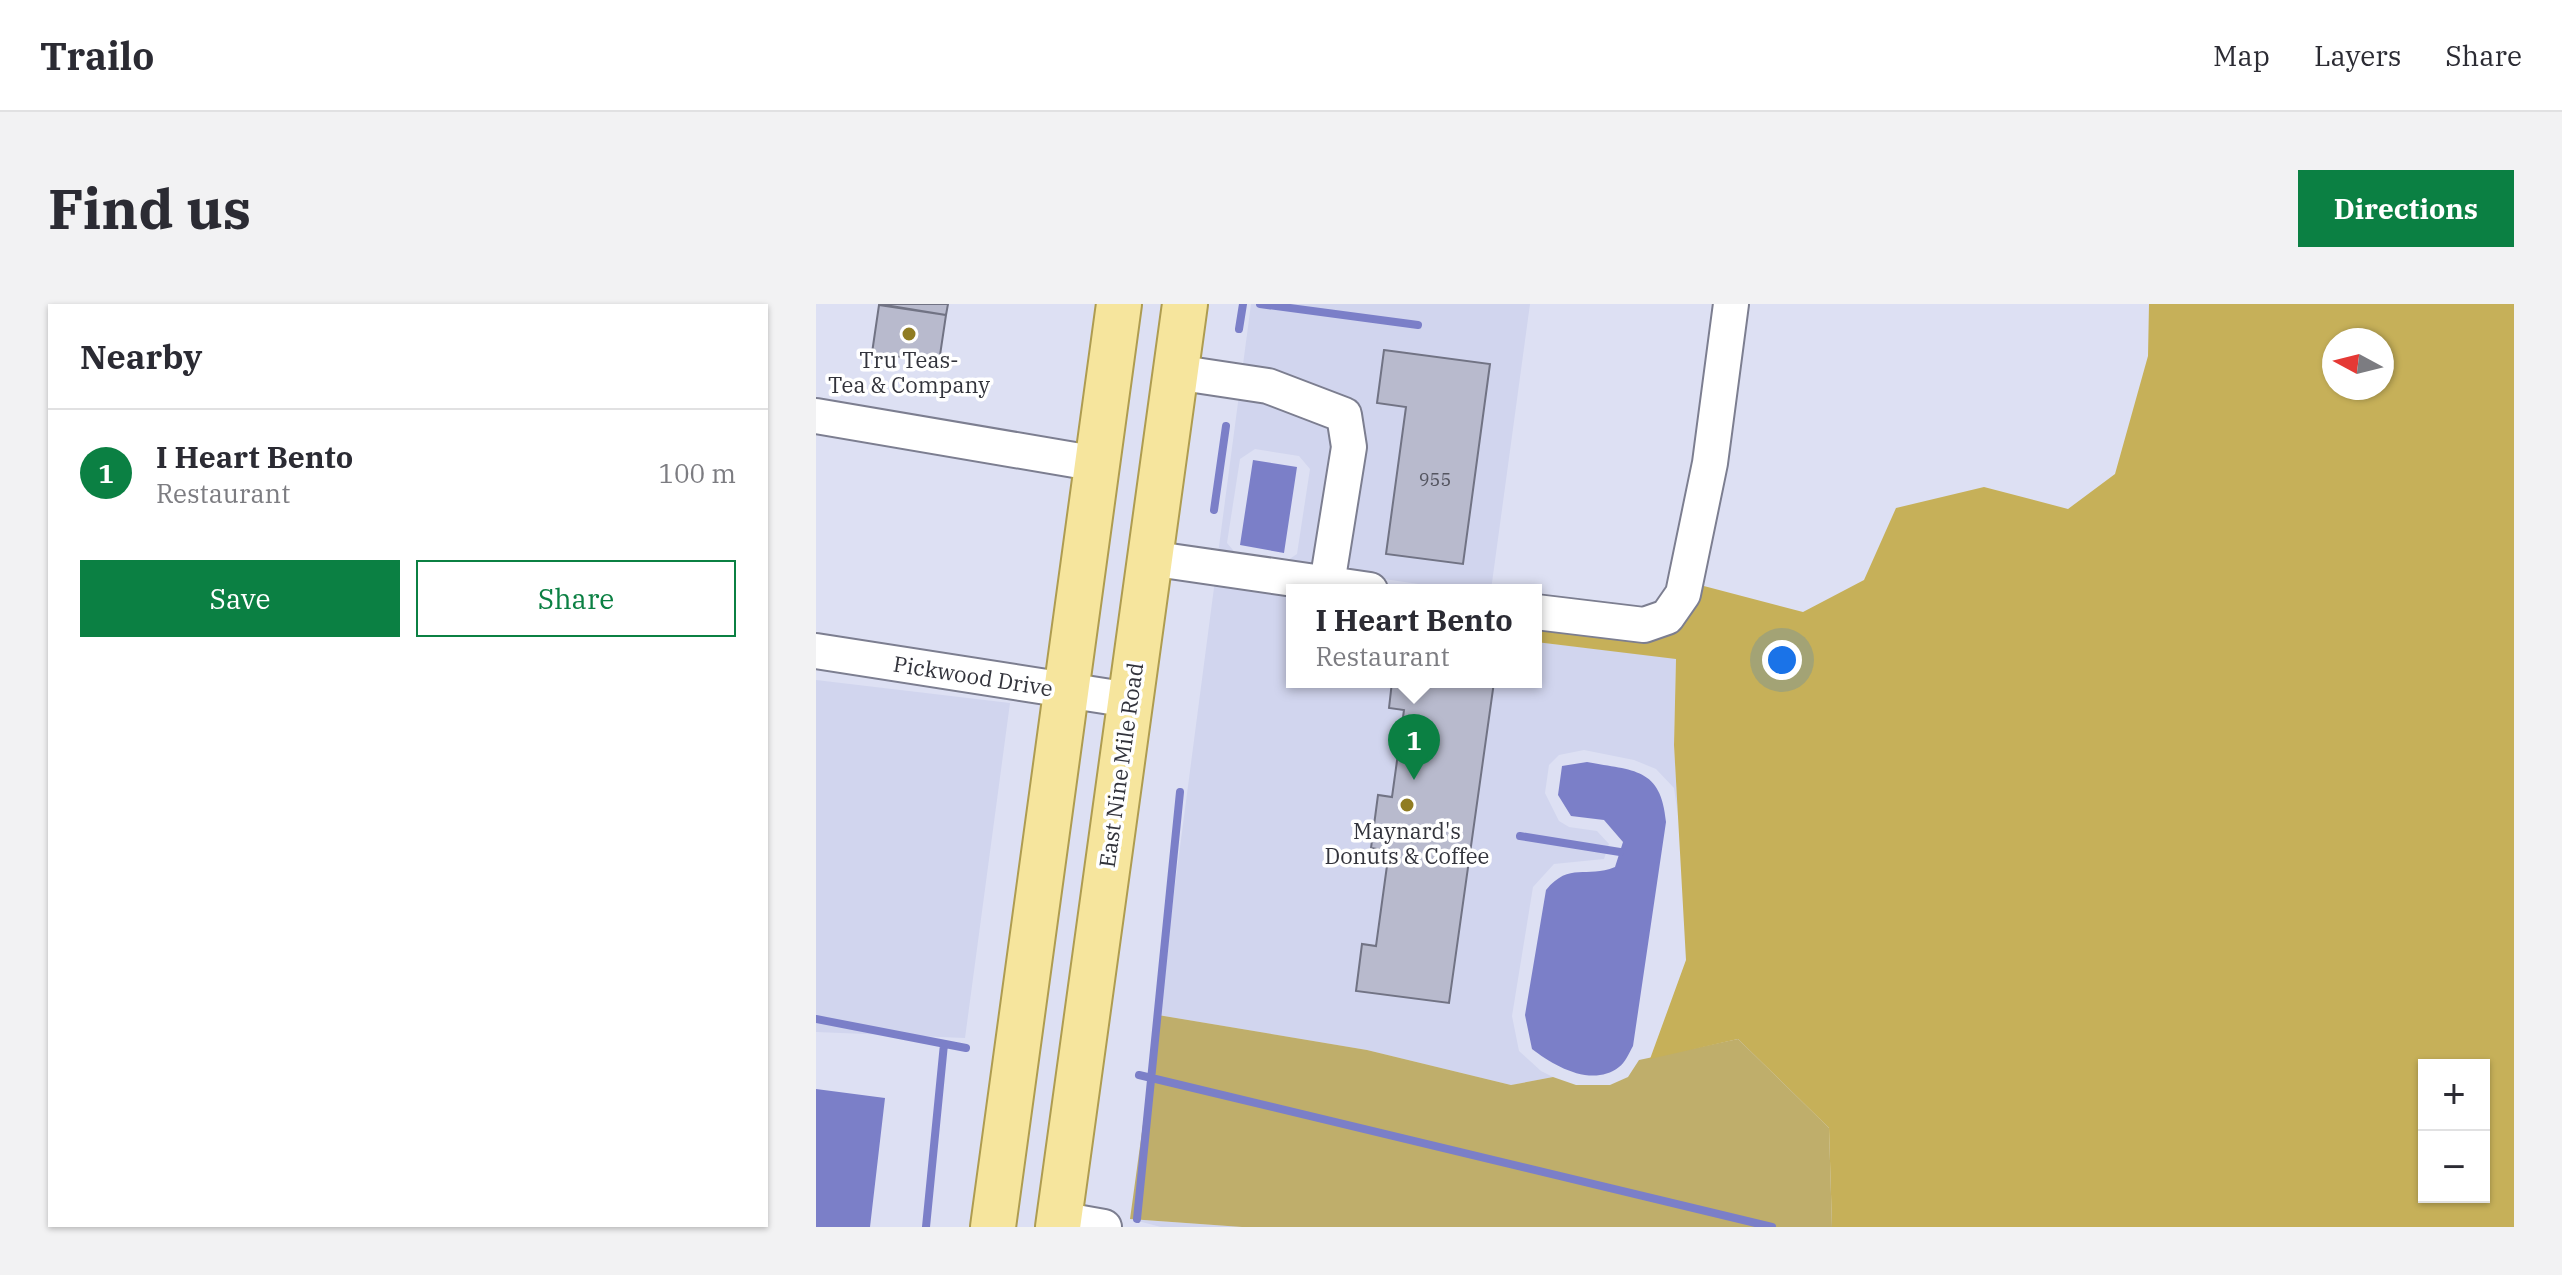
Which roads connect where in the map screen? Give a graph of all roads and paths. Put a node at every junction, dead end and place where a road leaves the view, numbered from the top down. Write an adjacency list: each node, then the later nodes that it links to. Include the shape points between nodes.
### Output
1 (1119, 304): 6 (main road)
2 (1185, 304): 4 (main road, East Nine Mile Road)
3 (1731, 304): 9 (street, via 1710,463 1683,594 1667,617 1644,625)
4 (1175, 372): 7 (main road, East Nine Mile Road); 8 (street, via 1268,386 1344,415 1349,447)
5 (816, 416): 6 (street)
6 (1098, 464): 11 (main road)
7 (1149, 558): 8 (street); 12 (main road, East Nine Mile Road)
8 (1327, 584)
9 (1542, 613)
10 (816, 651): 11 (street, Pickwood Drive)
11 (1066, 690): 12 (street, Pickwood Drive); 13 (main road)
12 (1130, 700): 14 (main road, East Nine Mile Road)
13 (1050, 808): 15 (main road, via 1019,873); 16 (main road)
14 (1058, 1223): 17 (street)
15 (972, 1227)
16 (993, 1227)
17 (1104, 1227)

